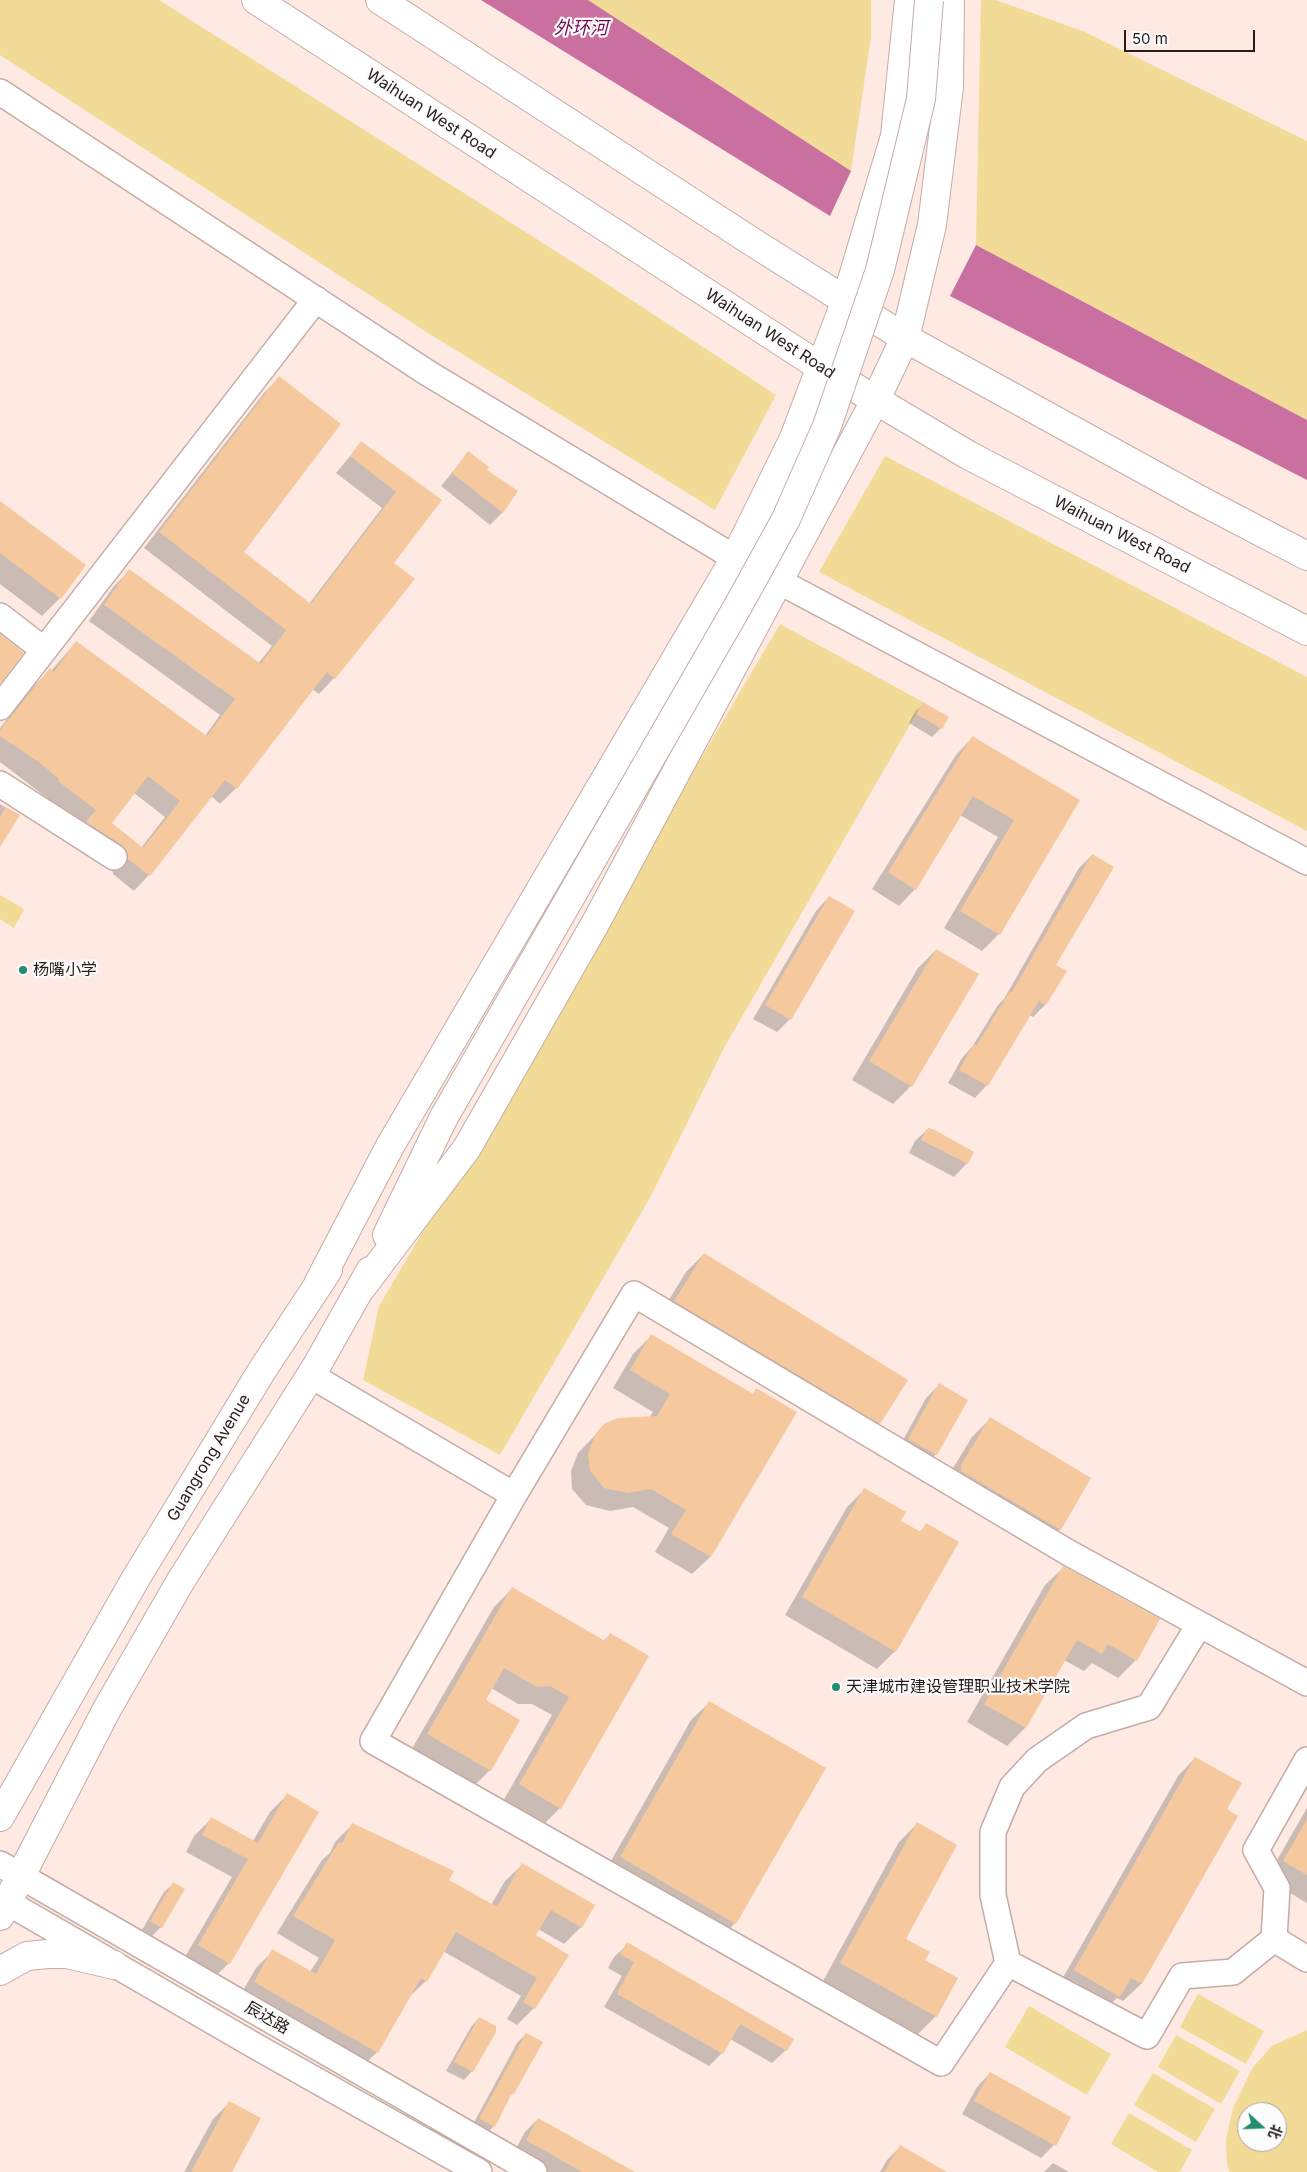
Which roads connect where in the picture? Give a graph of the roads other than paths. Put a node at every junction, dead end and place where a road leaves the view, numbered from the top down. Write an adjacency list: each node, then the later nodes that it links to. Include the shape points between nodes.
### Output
1 (256, 0): 10 (main road, Waihuan West Road)
2 (380, 0): 8 (main road, via 754,244)
3 (909, 0): 8 (main road, via 895,136)
4 (929, 0): 22 (main road, bridge, via 921,99 880,270 827,426 786,519 738,606)
5 (950, 0): 9 (main road, via 950,87 932,225)
6 (0, 92): 7 (street)
7 (316, 299): 13 (street, via 426,372); 17 (street)
8 (846, 300): 9 (main road); 10 (main road)
9 (905, 338): 11 (main road); 12 (main road)
10 (822, 368): 11 (main road, Waihuan West Road); 13 (main road, via 794,438)
11 (876, 399): 14 (main road); 16 (main road, Waihuan West Road, via 968,455)
12 (1307, 556)
13 (735, 558): 14 (street); 23 (main road, via 390,1146)
14 (779, 581): 21 (street); 24 (main road, via 595,924 467,1148)
15 (0, 616): 17 (street)
16 (1307, 630)
17 (44, 650): 18 (street)
18 (0, 707)
19 (0, 784): 20 (street)
20 (114, 857)
21 (1307, 862)
22 (444, 1117): 23 (main road, Guangrong Avenue); 24 (main road)
23 (318, 1284): 30 (main road, Guangrong Avenue, via 136,1578)
24 (362, 1287): 25 (main road)
25 (310, 1375): 26 (street); 31 (main road, via 180,1582)
26 (514, 1495): 27 (street, via 634,1294 1069,1554); 36 (street, via 373,1741 941,2063)
27 (1199, 1625): 28 (street); 36 (street, via 1149,1707 1086,1726 1036,1760 1012,1787 994,1832 993,1895)
28 (1307, 1683)
29 (1307, 1760): 34 (street, via 1256,1850 1277,1888)
30 (0, 1817)
31 (10, 1870): 32 (main road); 33 (street, 辰达路)
32 (7, 1910): 33 (street, via 68,1918); 37 (street, 辰达路)
33 (128, 1938): 40 (street, 辰达路)
34 (1274, 1939): 35 (street); 36 (street, via 1234,1972 1182,1976 1147,2036)
35 (1307, 1959)
36 (1008, 1963)
37 (114, 1964): 38 (main road, via 67,1954 48,1954 27,1956); 39 (street, 辰达路)
38 (0, 1971)
39 (479, 2172)
40 (534, 2172)

